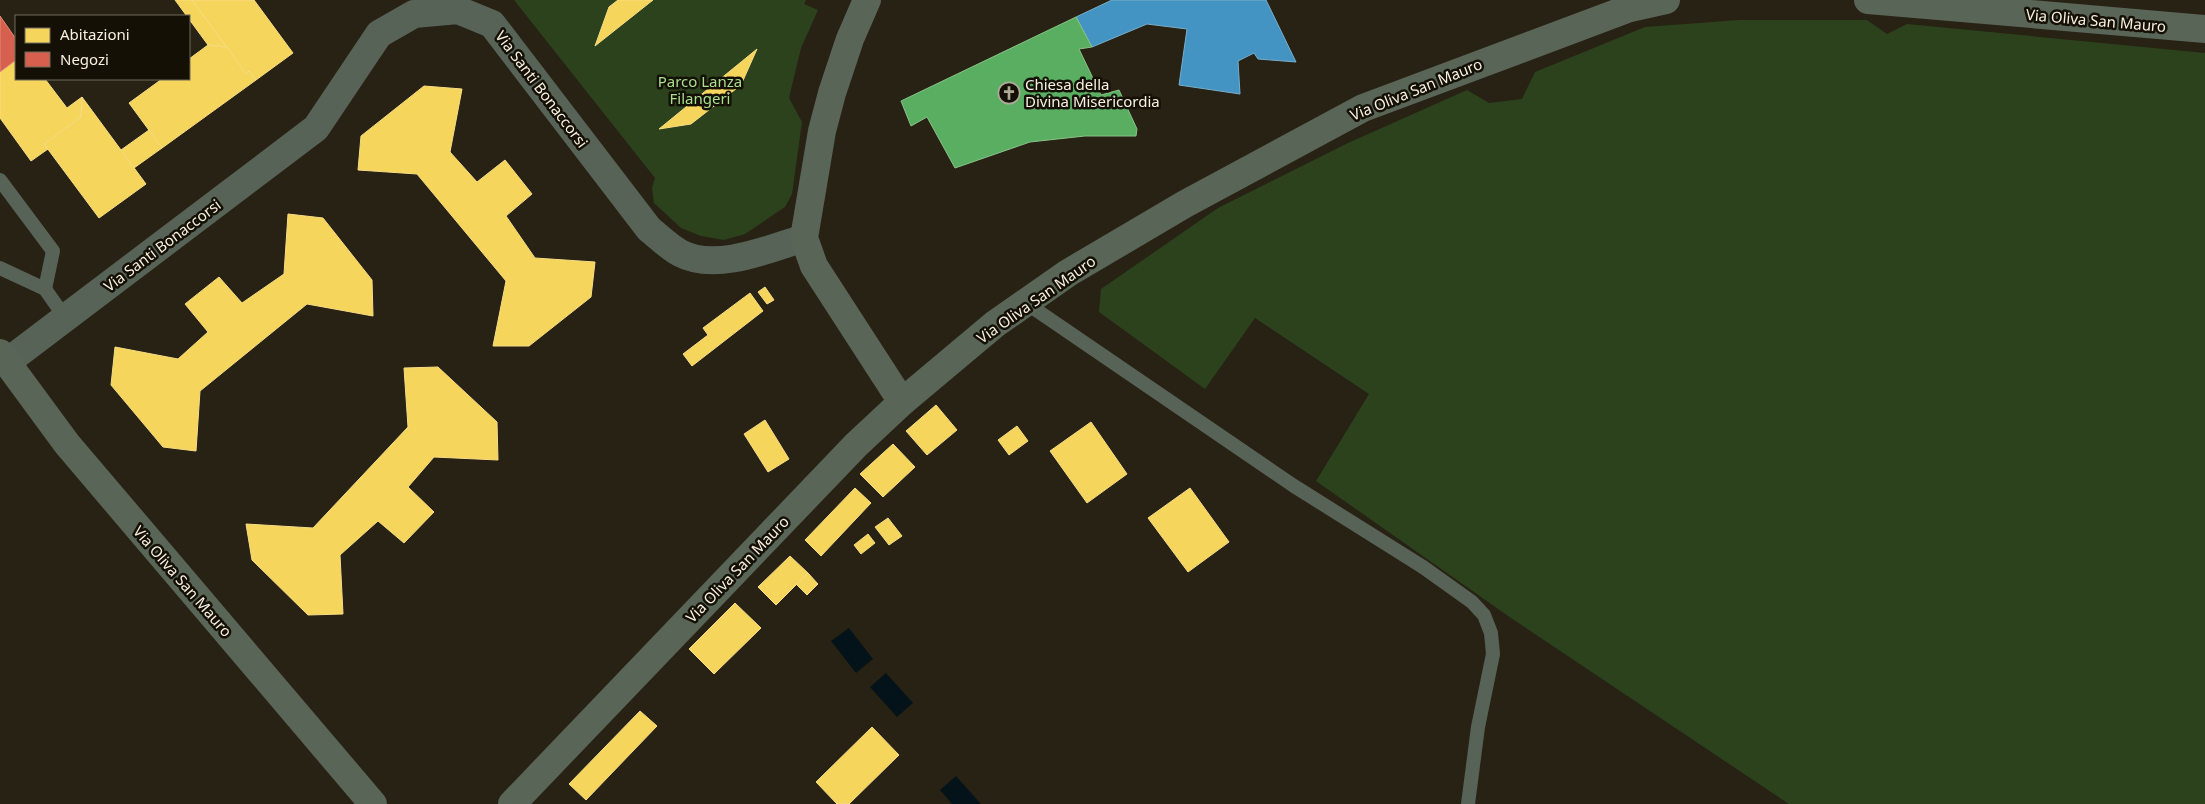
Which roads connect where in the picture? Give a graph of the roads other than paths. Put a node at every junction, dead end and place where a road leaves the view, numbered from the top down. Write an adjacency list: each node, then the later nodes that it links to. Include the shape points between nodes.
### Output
1 (867, 0): 6 (street, via 832,93 822,131)
2 (1666, 0): 9 (street, Via Oliva San Mauro, via 1630,8 1363,108 1185,204 1068,273)
3 (1868, 0): 4 (street, Via Oliva San Mauro)
4 (2205, 29)
5 (0, 180): 8 (lane, via 52,251)
6 (804, 238): 10 (street, Via Santi Bonaccorsi, via 739,258 715,261 680,254 649,229 492,24 458,10 414,14 379,34 316,128); 12 (street, via 814,266)
7 (0, 268): 8 (lane)
8 (45, 289): 10 (lane)
9 (1026, 303): 12 (street, Via Oliva San Mauro, via 995,324); 15 (lane, via 1294,486 1423,567 1484,614 1492,633 1492,654)
10 (66, 319): 11 (street, Via Santi Bonaccorsi)
11 (4, 358): 13 (street, Via Oliva San Mauro, via 67,444)
12 (902, 402): 14 (street, Via Oliva San Mauro, via 856,445)
13 (374, 804)
14 (512, 804)
15 (1468, 804)

